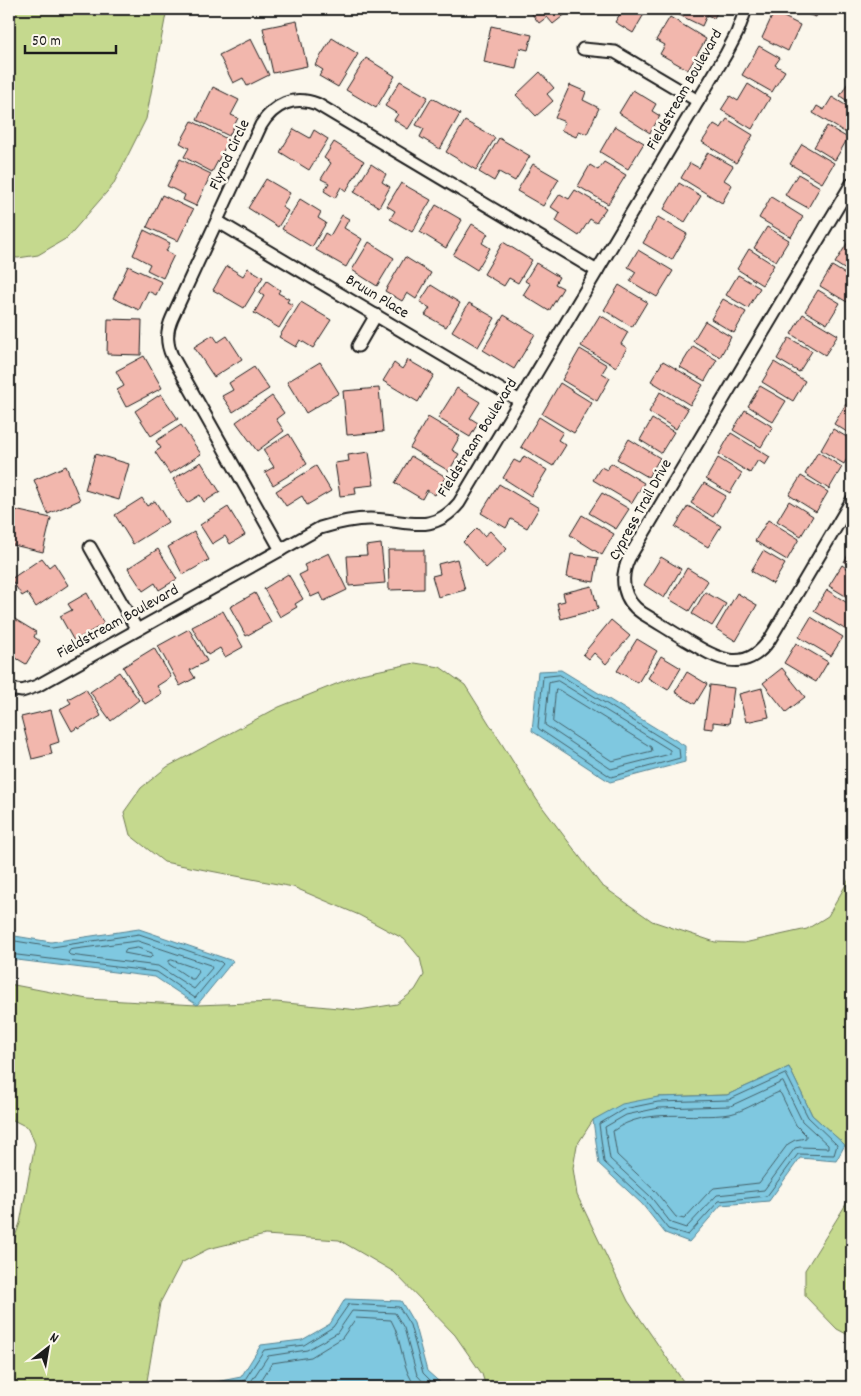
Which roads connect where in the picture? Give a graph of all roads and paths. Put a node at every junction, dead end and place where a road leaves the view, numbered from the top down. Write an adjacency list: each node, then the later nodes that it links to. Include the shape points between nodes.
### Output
1 (746, 9): 3 (street, Fieldstream Boulevard, via 730,46)
2 (583, 49): 3 (street, via 615,52)
3 (698, 101): 6 (street, Fieldstream Boulevard)
4 (852, 183): 10 (street, Cypress Trail Drive, via 629,558 623,578 628,598 642,613 714,656 730,661 748,658 770,638)
5 (217, 221): 6 (street, Flyrod Circle, via 265,119 284,103 304,100 317,104); 7 (street, Bruun Place); 12 (street, Flyrod Circle, via 170,321 168,345)
6 (597, 270): 9 (street, Fieldstream Boulevard)
7 (376, 315): 8 (street); 9 (street, Bruun Place)
8 (358, 346)
9 (520, 401): 12 (street, Fieldstream Boulevard, via 460,503 440,520 420,524 376,519 338,522)
10 (852, 500)
11 (90, 547): 13 (street)
12 (281, 550): 13 (street, Fieldstream Boulevard)
13 (137, 630): 14 (street, Fieldstream Boulevard, via 37,686 22,691)
14 (9, 689)

